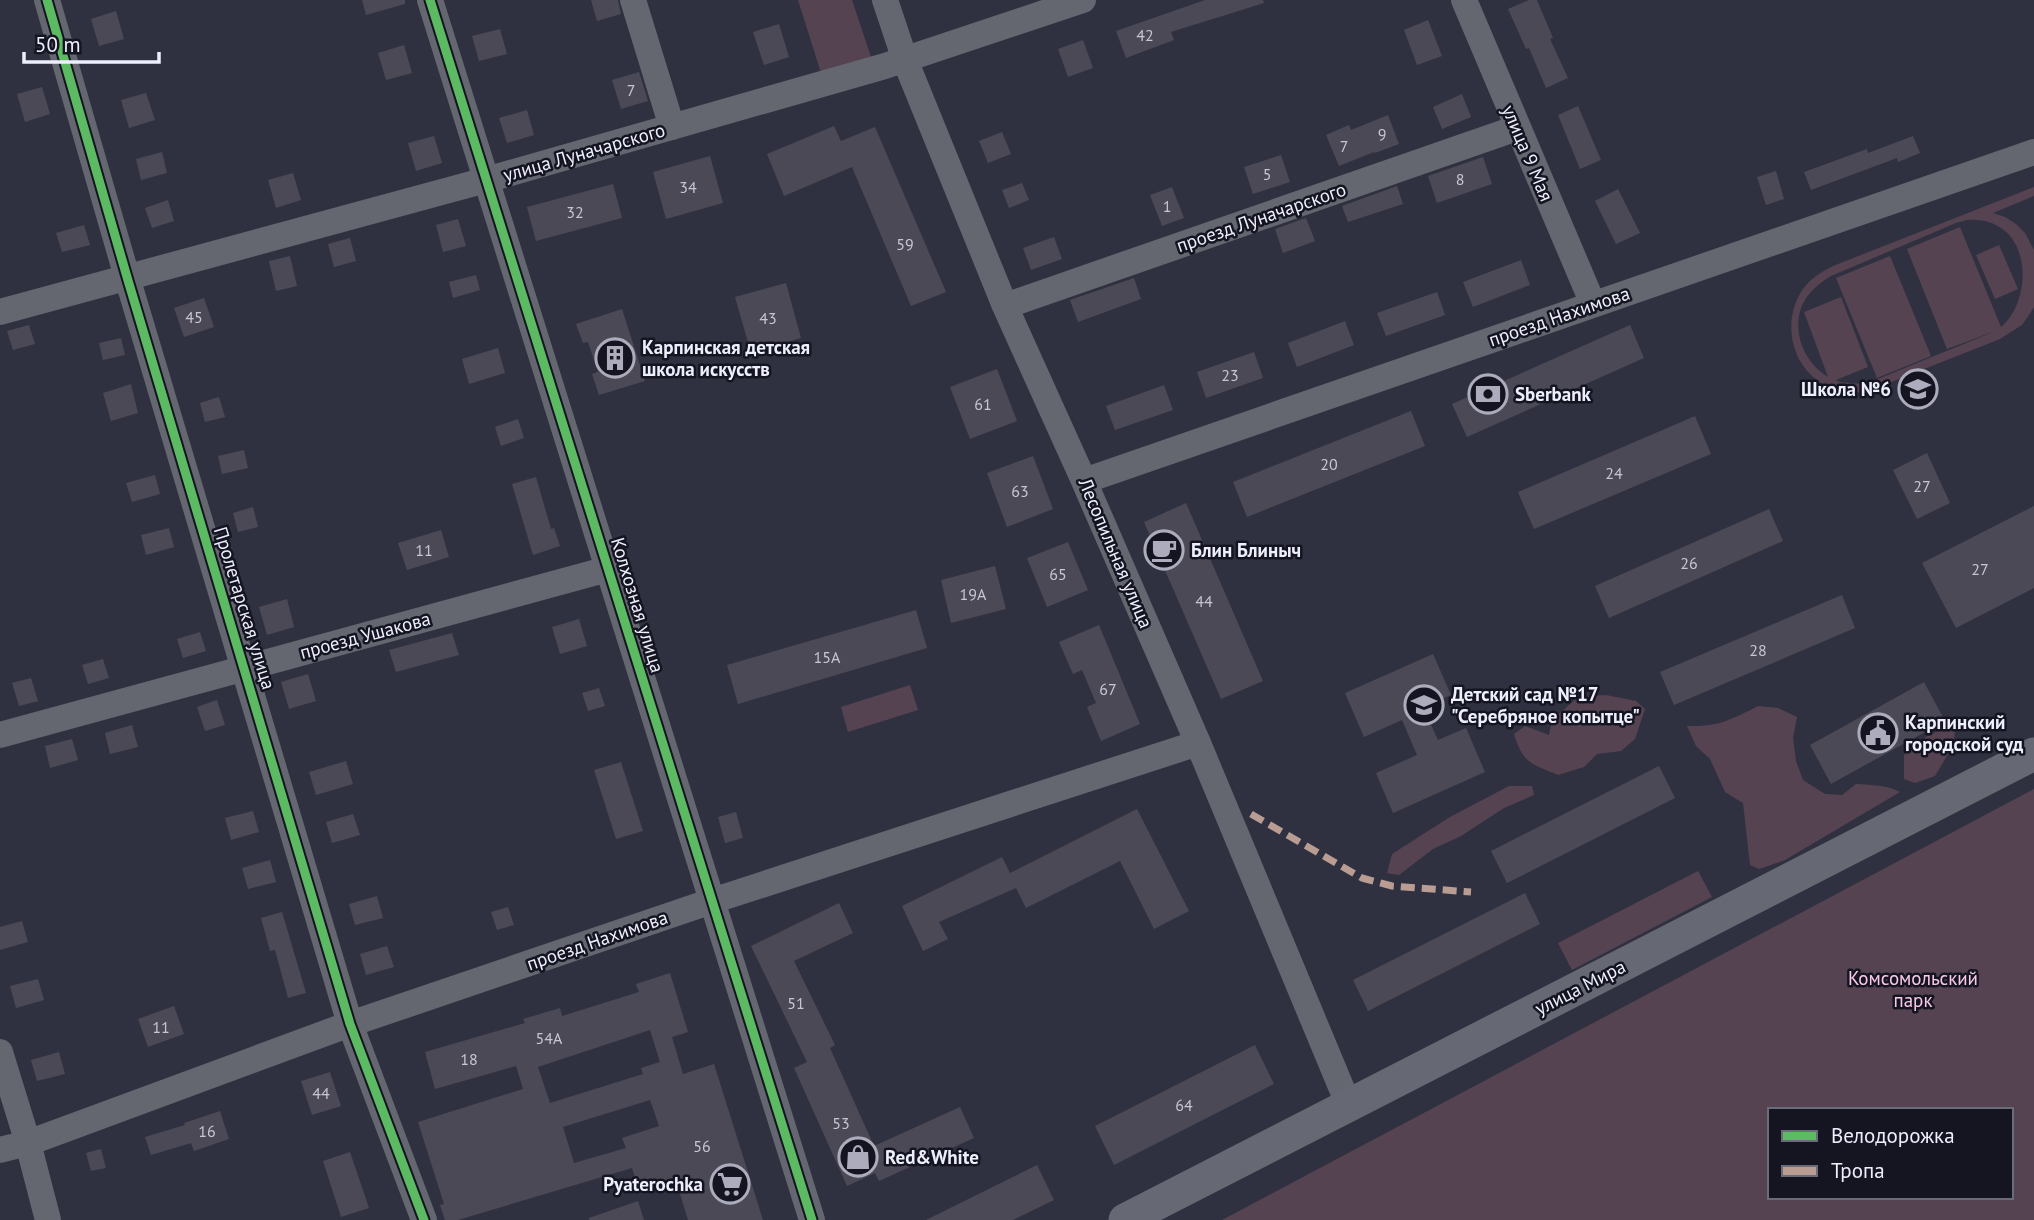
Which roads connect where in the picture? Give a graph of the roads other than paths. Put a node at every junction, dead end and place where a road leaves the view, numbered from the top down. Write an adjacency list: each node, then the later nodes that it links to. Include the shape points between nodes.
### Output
1 (47, 0): 12 (street, Пролетарская улица)
2 (430, 0): 11 (street, Колхозная улица)
3 (633, 0): 8 (street)
4 (885, 0): 7 (street, Лесопильная улица)
5 (1083, 0): 7 (street, улица Луначарского)
6 (1464, 0): 9 (street, улица 9 Мая)
7 (905, 60): 8 (street, улица Луначарского); 14 (street, Лесопильная улица)
8 (672, 127): 11 (street, улица Луначарского)
9 (1517, 128): 13 (street, улица 9 Мая); 14 (street, проезд Луначарского)
10 (2034, 152): 13 (street, проезд Нахимова)
11 (486, 180): 12 (street, улица Луначарского); 17 (street, Колхозная улица)
12 (128, 277): 15 (street, улица Луначарского); 18 (street, Пролетарская улица)
13 (1593, 304): 16 (street, проезд Нахимова)
14 (1006, 306): 16 (street, Лесопильная улица)
15 (0, 312)
16 (1084, 481): 20 (street, Лесопильная улица)
17 (608, 569): 18 (street, проезд Ушакова); 22 (street, Колхозная улица)
18 (245, 668): 19 (street, проезд Ушакова); 23 (street, Пролетарская улица)
19 (0, 735)
20 (1198, 743): 22 (street, проезд Нахимова); 25 (street, Лесопильная улица)
21 (2034, 754): 25 (main road, улица Мира)
22 (712, 901): 23 (street, проезд Нахимова); 31 (street, Колхозная улица)
23 (350, 1024): 26 (street, проезд Нахимова); 30 (street, Пролетарская улица)
24 (0, 1052): 26 (street)
25 (1349, 1106): 28 (main road, улица Мира)
26 (28, 1143): 27 (street, проезд Нахимова); 29 (street)
27 (0, 1150)
28 (1136, 1218)
29 (48, 1220)
30 (424, 1220)
31 (812, 1220)

